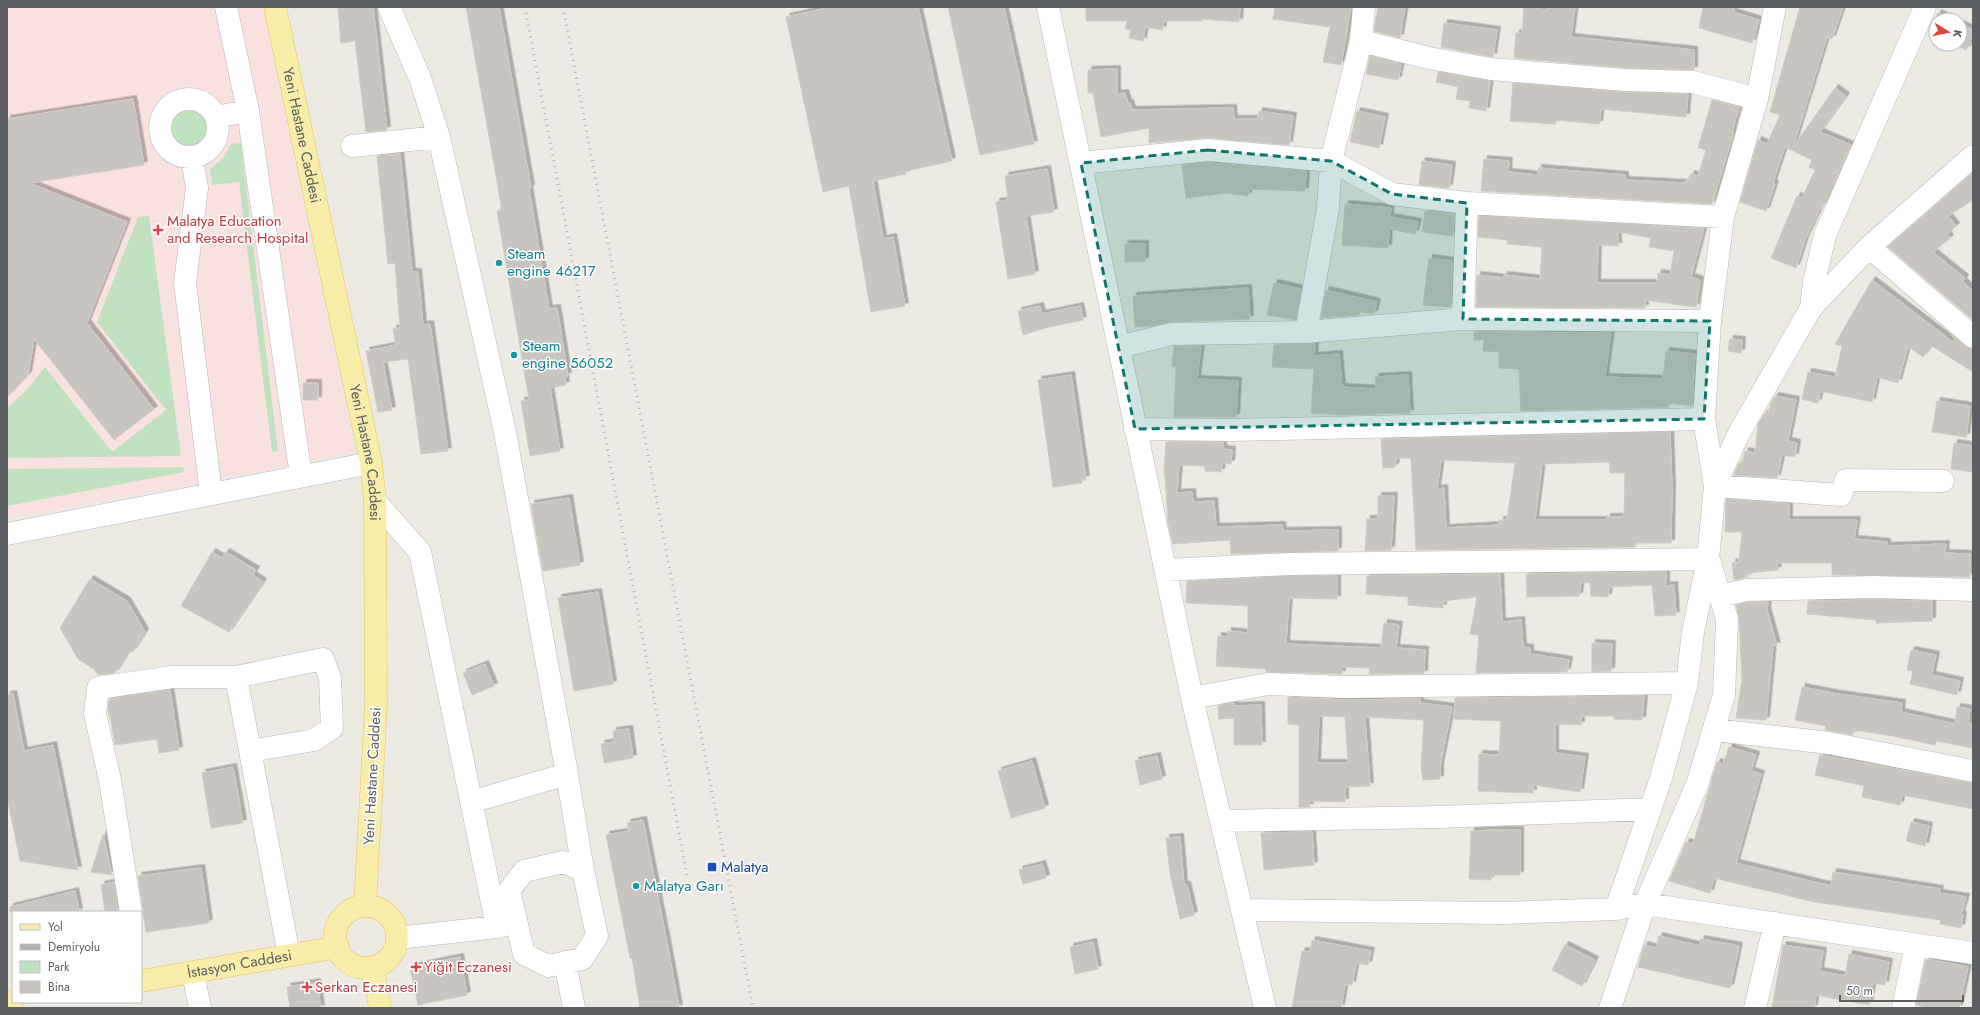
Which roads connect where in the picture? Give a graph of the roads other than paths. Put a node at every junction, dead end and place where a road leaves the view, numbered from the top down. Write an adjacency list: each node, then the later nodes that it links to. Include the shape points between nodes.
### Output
1 (226, 7): 10 (street)
2 (276, 7): 29 (main road, Yeni Hastane Caddesi)
3 (389, 7): 12 (street, via 420,78)
4 (1048, 7): 17 (street)
5 (1364, 7): 8 (street)
6 (1925, 7): 21 (street, via 1826,235 1814,282)
7 (1773, 8): 9 (street)
8 (1361, 41): 9 (street, via 1429,58 1490,69 1625,80 1693,82); 16 (street)
9 (1757, 99): 19 (street)
10 (248, 112): 11 (street); 30 (street)
11 (216, 117): 15 (street, via 219,126 214,144 208,151); 15 (street, via 211,108 194,99 184,99 167,109 160,127 161,137 173,153)
12 (439, 137): 13 (street); 46 (street, via 505,432)
13 (352, 146)
14 (1973, 156): 20 (street)
15 (192, 158): 33 (street, via 197,188 185,283)
16 (1331, 160): 17 (street, via 1208,150); 18 (street, via 1392,194); 24 (street, via 1328,208)
17 (1081, 163): 26 (street)
18 (1467, 203): 19 (street); 22 (street)
19 (1723, 218): 23 (street)
20 (1869, 247): 21 (street); 25 (street)
21 (1811, 308): 32 (street, via 1739,433)
22 (1463, 319): 23 (street); 24 (street)
23 (1710, 321): 27 (street)
24 (1306, 332): 26 (street, via 1171,334)
25 (1973, 337)
26 (1119, 347): 28 (street)
27 (1704, 419): 28 (street, via 1233,430); 32 (street)
28 (1135, 429): 37 (street)
29 (371, 463): 30 (street); 34 (main road, Yeni Hastane Caddesi)
30 (301, 476): 33 (street)
31 (1943, 481): 32 (street, via 1846,480 1841,495)
32 (1715, 486): 36 (street)
33 (211, 493): 35 (street)
34 (375, 501): 47 (street, via 420,552); 52 (main road, Yeni Hastane Caddesi, via 376,705)
35 (7, 534)
36 (1708, 559): 37 (street, via 1289,564); 39 (street); 41 (street, via 1693,632)
37 (1166, 570): 42 (street)
38 (1973, 590): 39 (street, via 1874,586 1747,590)
39 (1720, 596): 43 (street, via 1727,619 1724,695)
40 (236, 677): 44 (street); 44 (street, via 323,659 330,678 332,728 314,740); 55 (street, via 172,677 98,688 95,714 110,780)
41 (1687, 683): 42 (street, via 1342,687 1268,684); 48 (street)
42 (1192, 698): 49 (street)
43 (1715, 730): 45 (street, via 1829,743); 51 (street, via 1697,785)
44 (250, 751): 62 (street)
45 (1973, 771)
46 (567, 774): 47 (street); 50 (street)
47 (472, 802): 56 (street)
48 (1651, 809): 49 (street, via 1438,817); 53 (street)
49 (1222, 821): 54 (street)
50 (583, 870): 56 (street, via 564,862 524,871 509,891); 63 (street, via 597,936 582,959)
51 (1645, 904): 53 (street); 57 (street); 71 (street)
52 (365, 906): 58 (main road, via 384,912 391,919 396,928); 60 (main road, via 346,914 340,922 336,931)
53 (1616, 909): 54 (street, via 1502,913)
54 (1243, 910): 70 (street)
55 (132, 911)
56 (507, 924): 58 (street); 63 (street, via 524,954 548,966)
57 (1775, 924): 59 (street); 72 (street)
58 (397, 938): 64 (main road, via 390,957)
59 (1916, 945): 61 (street); 73 (street)
60 (338, 947): 62 (main road, İstasyon Caddesi); 64 (main road, via 344,959 353,965)
61 (1973, 953)
62 (289, 955): 65 (main road, İstasyon Caddesi)
63 (565, 962): 69 (street)
64 (373, 968): 68 (main road)
65 (193, 973): 66 (main road, İstasyon Caddesi); 67 (street)
66 (142, 978)
67 (200, 1008)
68 (380, 1008)
69 (574, 1008)
70 (1265, 1008)
71 (1610, 1008)
72 (1755, 1008)
73 (1903, 1008)

